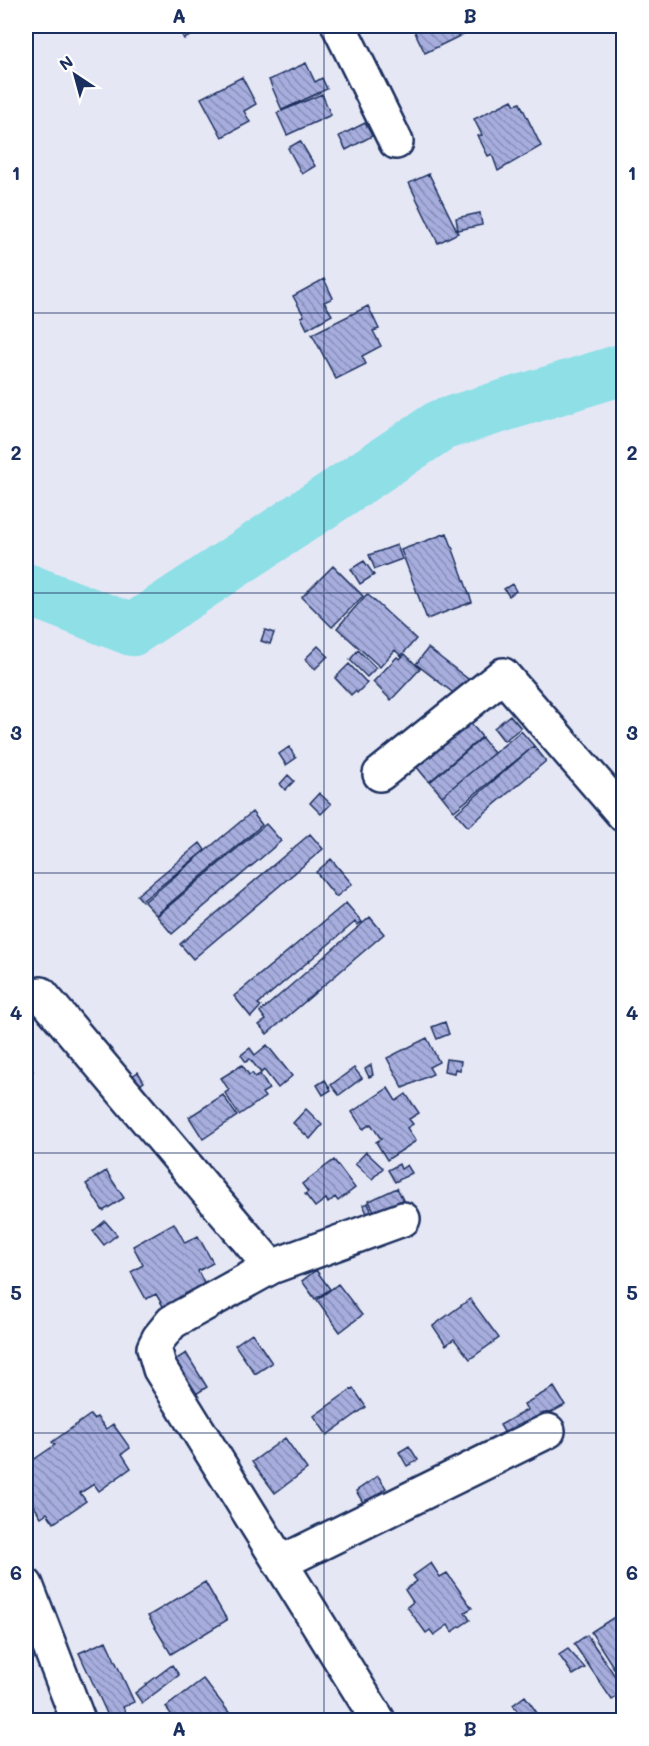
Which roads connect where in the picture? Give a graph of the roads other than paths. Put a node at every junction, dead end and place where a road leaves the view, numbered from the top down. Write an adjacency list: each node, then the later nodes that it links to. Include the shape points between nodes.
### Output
1 (339, 26): 2 (street)
2 (396, 142)
3 (381, 774): 4 (street, via 503,675)
4 (624, 815)
5 (41, 994): 7 (street)
6 (403, 1219): 7 (street)
7 (271, 1267): 9 (street, via 172,1322 154,1348 160,1369)
8 (548, 1431): 9 (street)
9 (280, 1563): 12 (street)
10 (26, 1585): 11 (street)
11 (78, 1720)
12 (378, 1720)

